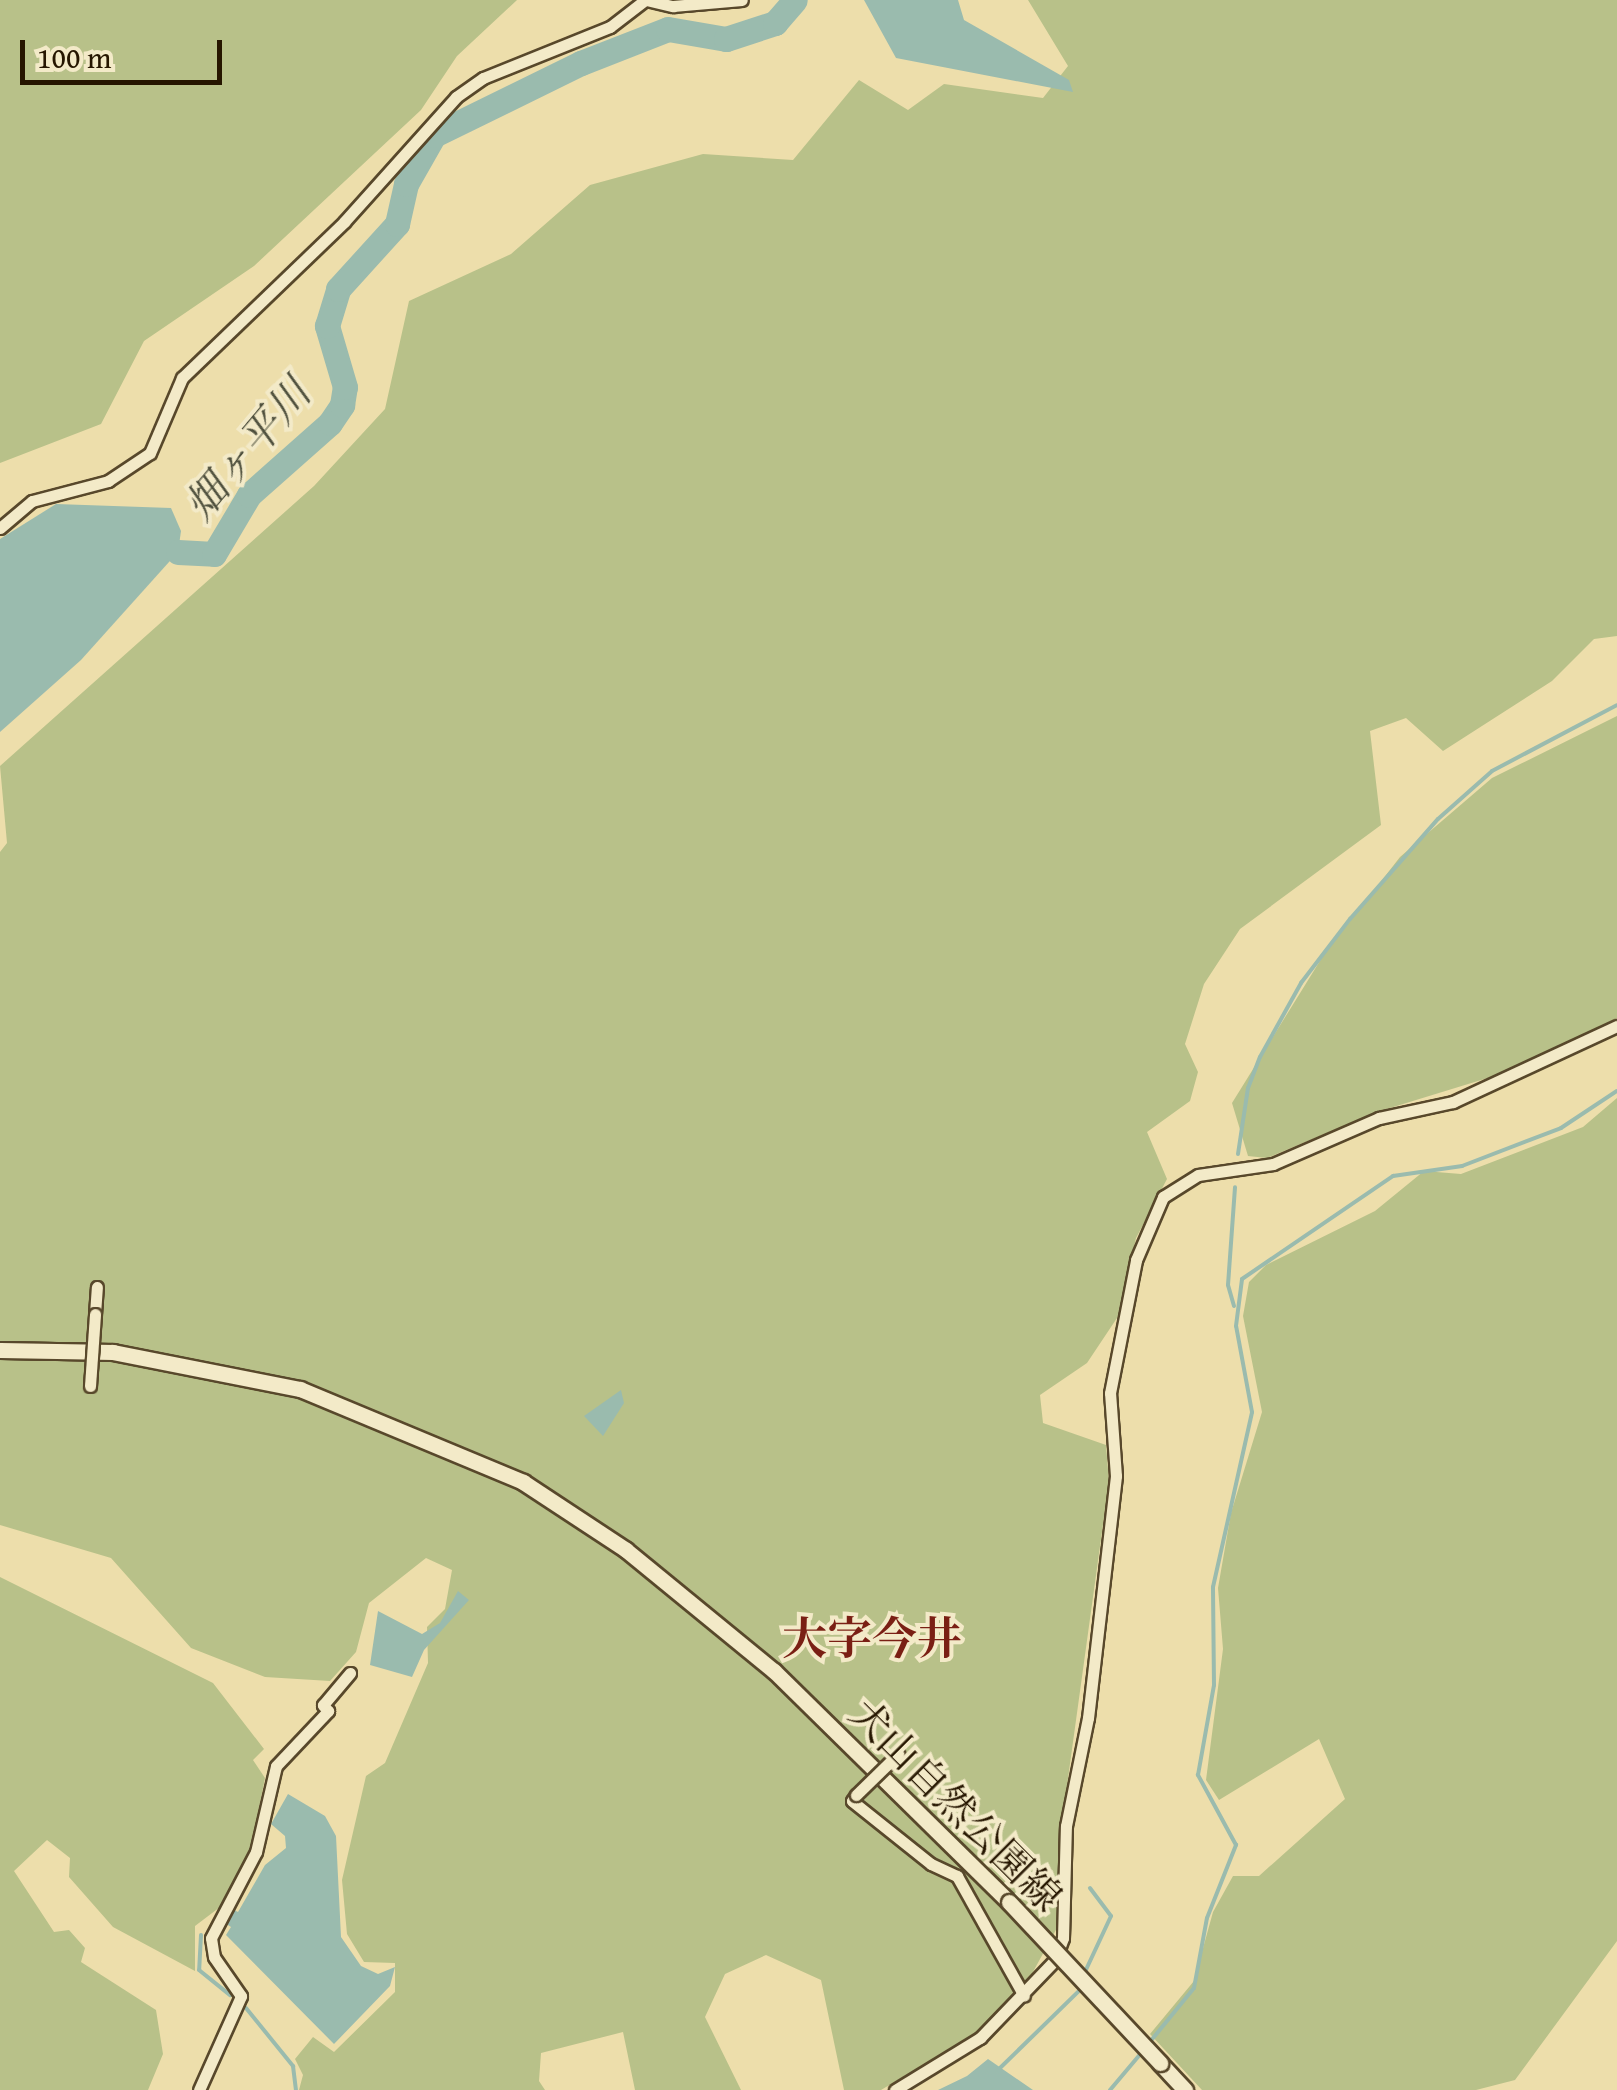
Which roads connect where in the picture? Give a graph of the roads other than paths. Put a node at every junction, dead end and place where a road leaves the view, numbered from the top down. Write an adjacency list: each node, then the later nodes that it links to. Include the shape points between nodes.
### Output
1 (645, 0): 2 (street, via 673,6); 3 (street, via 610,27 483,78 456,97 344,222 182,378 150,454 108,480 32,501)
2 (742, 0)
3 (0, 528)
4 (1617, 1026): 10 (street, via 1453,1102 1379,1118 1273,1164 1198,1175 1162,1197 1136,1260 1110,1393 1114,1494 1088,1718 1066,1826 1063,1938)
5 (97, 1287): 7 (street, bridge)
6 (0, 1350): 13 (main road, 犬山自然公園線, bridge, via 112,1352 300,1389 524,1482 626,1550 774,1672 1008,1902)
7 (90, 1386)
8 (350, 1673): 11 (street, via 322,1705 328,1711 276,1766 256,1852 210,1938 241,1996)
9 (898, 1754): 10 (street, bridge, via 852,1801 956,1876)
10 (1024, 1996): 12 (street, via 980,2038)
11 (200, 2090)
12 (895, 2090)
13 (1185, 2090)

